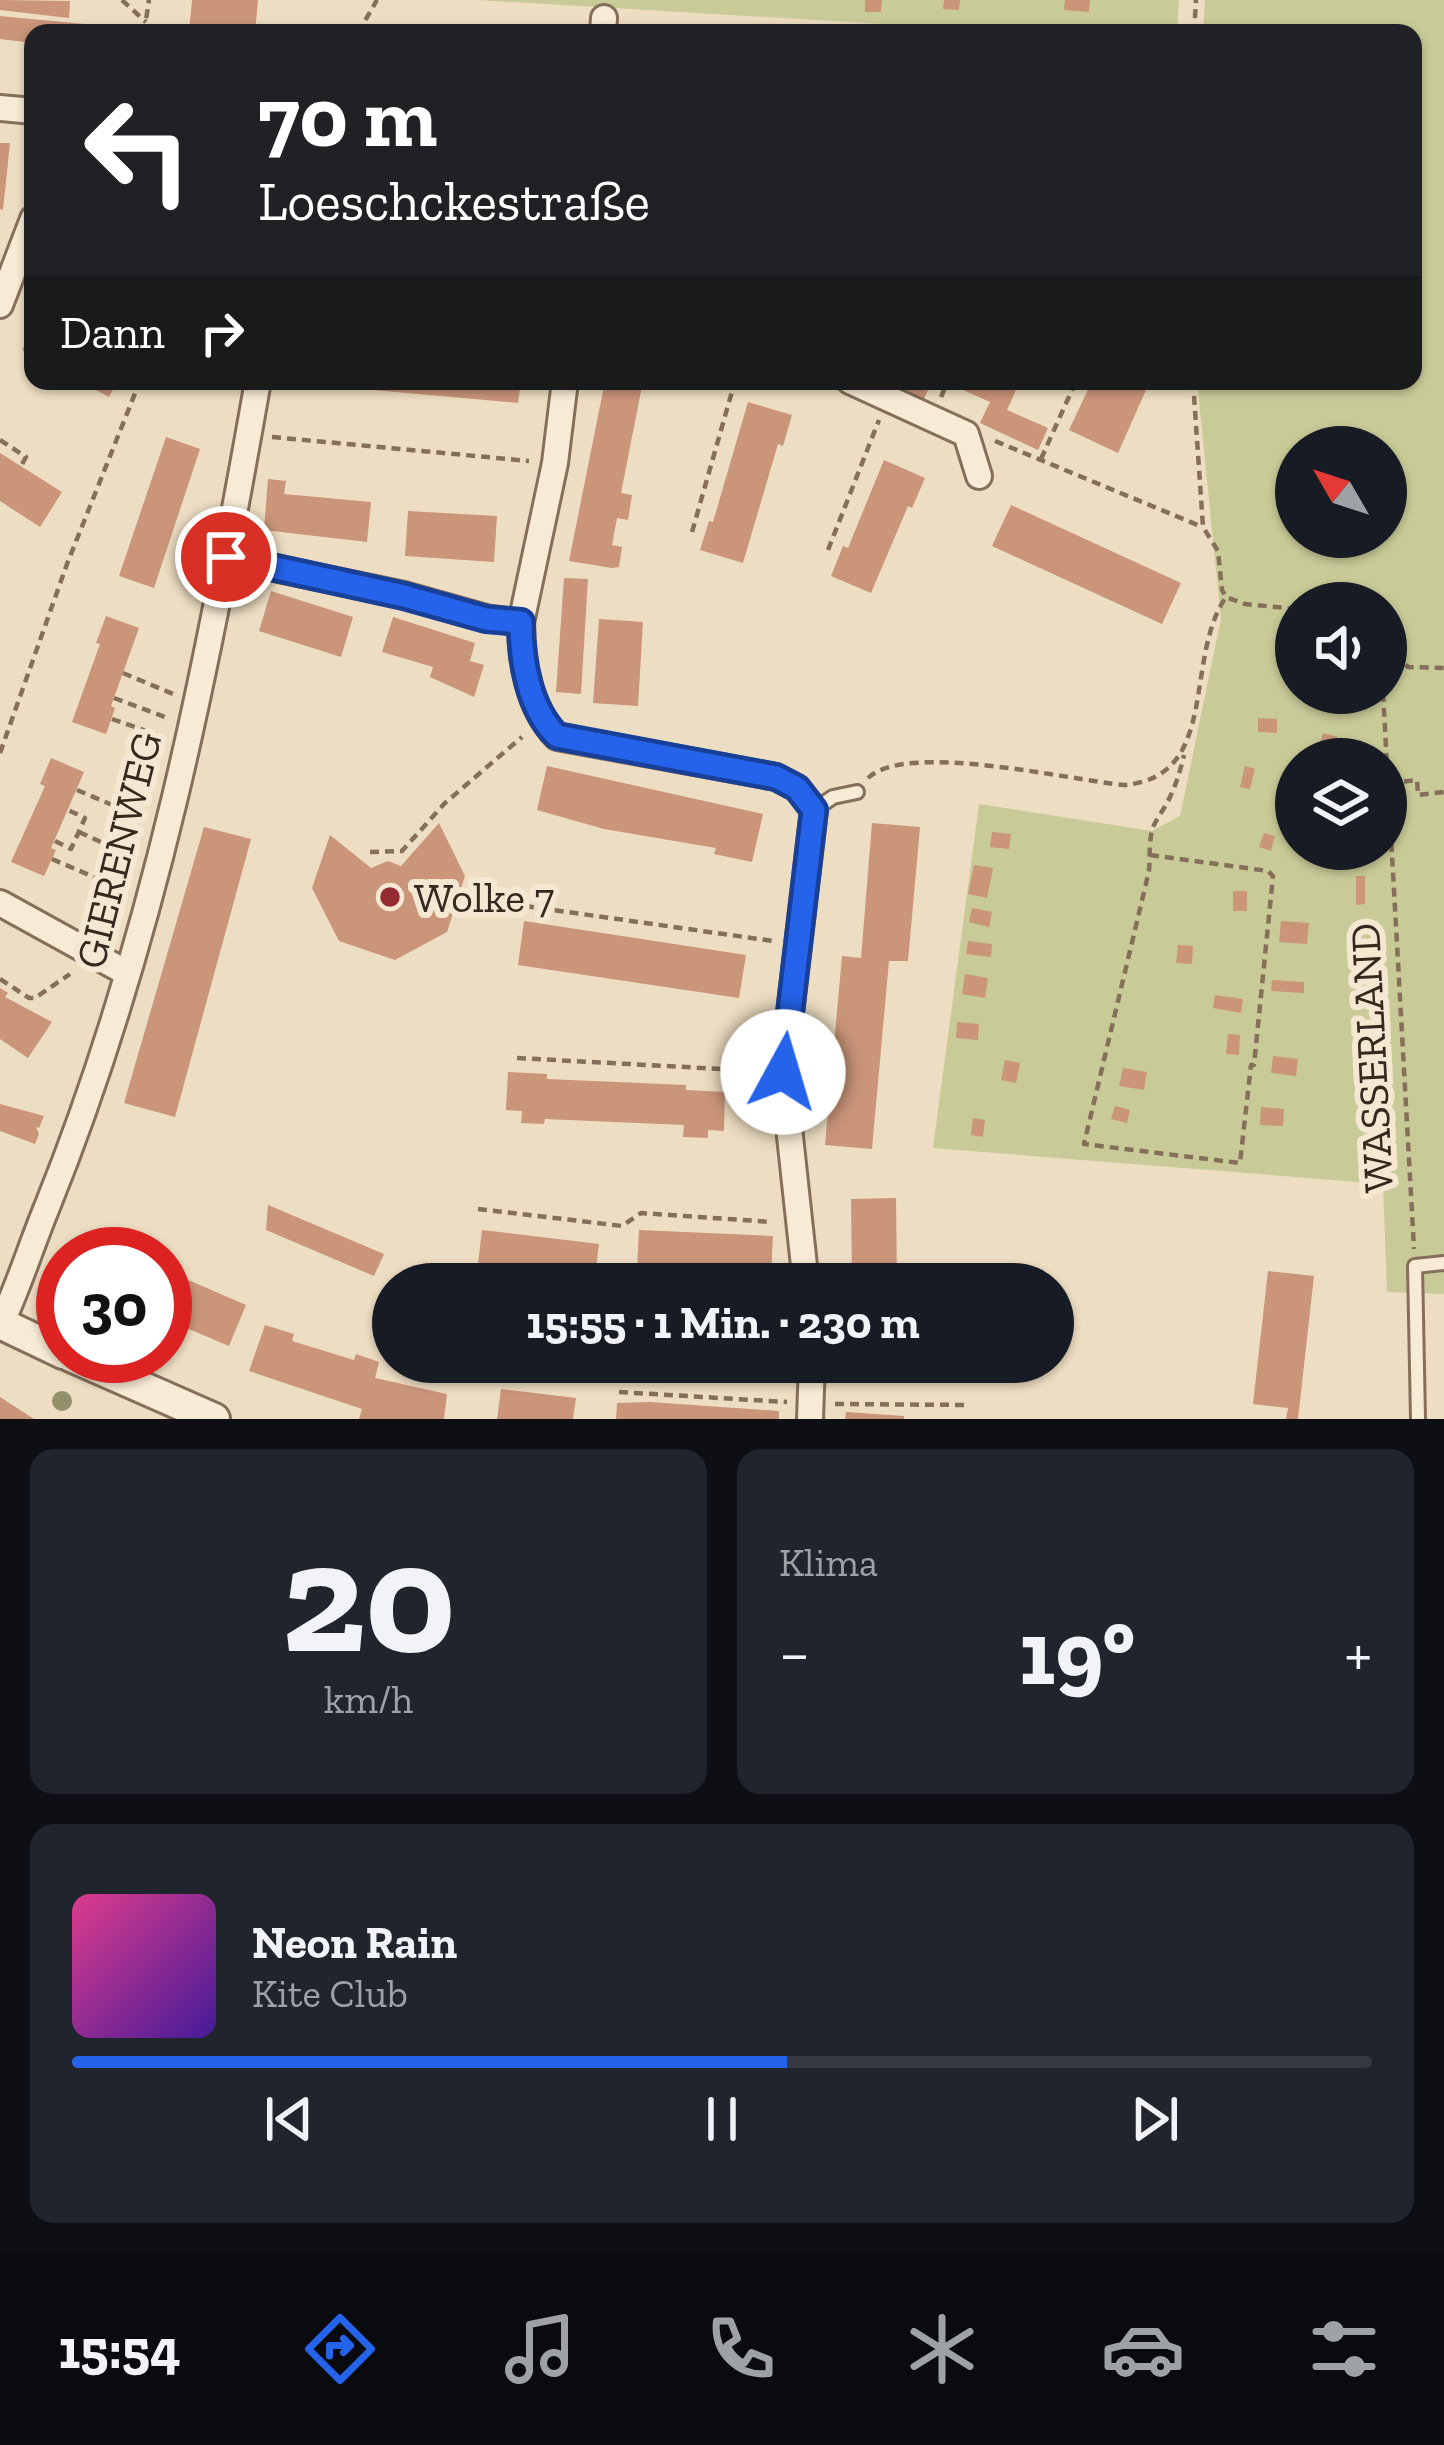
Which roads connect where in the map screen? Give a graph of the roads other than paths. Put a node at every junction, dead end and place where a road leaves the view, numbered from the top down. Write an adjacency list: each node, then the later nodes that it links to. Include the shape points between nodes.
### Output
1 (24, 242): 2 (street)
2 (0, 304)
3 (256, 390): 7 (street, GIERENWEG)
4 (564, 390): 8 (street)
5 (870, 390): 6 (street, via 966,434)
6 (979, 476)
7 (226, 557): 8 (street); 12 (street, GIERENWEG)
8 (521, 622): 10 (street, via 525,669 544,723 557,736 776,777)
9 (856, 792): 10 (lane)
10 (814, 810): 13 (street, via 783,1072)
11 (0, 903): 12 (street)
12 (127, 974): 15 (street, GIERENWEG, via 77,1136)
13 (804, 1263)
14 (1444, 1263): 19 (lane, via 1415,1266)
15 (0, 1324): 16 (street)
16 (36, 1340)
17 (133, 1383): 18 (street)
18 (214, 1419)
19 (1418, 1419)

